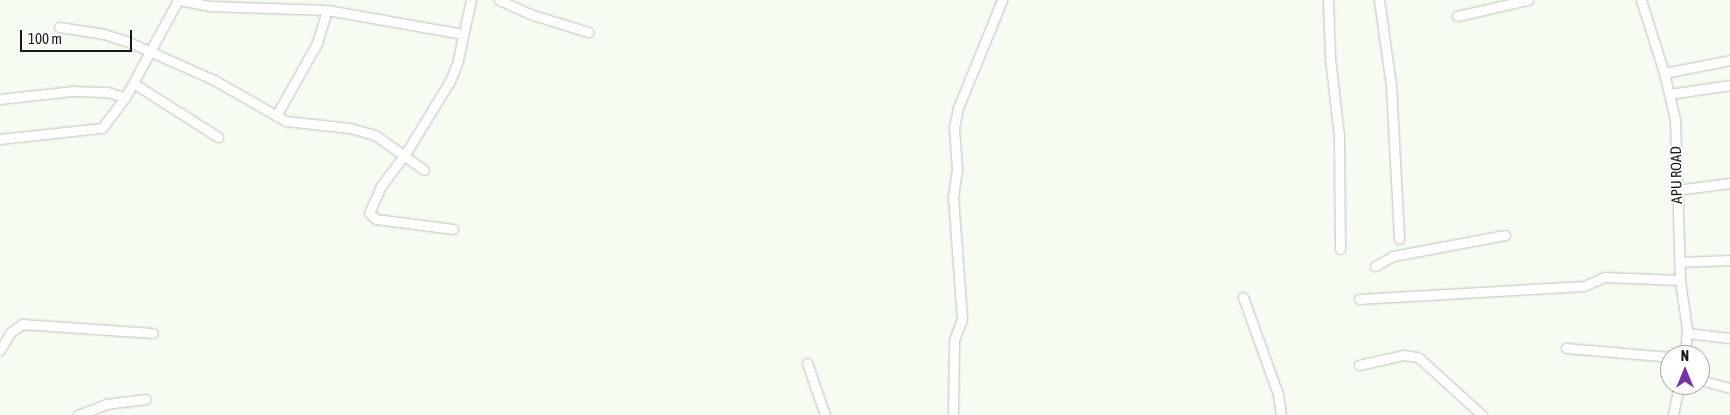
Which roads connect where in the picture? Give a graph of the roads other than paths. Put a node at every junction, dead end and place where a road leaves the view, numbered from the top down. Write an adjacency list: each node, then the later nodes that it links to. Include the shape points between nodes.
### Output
1 (179, 0): 9 (street, via 210,6); 14 (street)
2 (471, 0): 13 (street)
3 (499, 0): 12 (street, via 533,15)
4 (1002, 0): 55 (street, via 958,108 954,128 956,169 953,197 962,319 954,340)
5 (1328, 0): 32 (street, via 1330,58 1339,136)
6 (1379, 0): 31 (street, via 1391,85)
7 (1528, 0): 10 (street)
8 (1641, 0): 16 (street, APU ROAD)
9 (327, 10): 13 (street); 22 (street, via 317,43)
10 (1457, 16)
11 (59, 27): 14 (street, via 104,34)
12 (588, 32)
13 (463, 34): 25 (street, via 450,81)
14 (150, 52): 17 (street); 22 (street, via 235,91)
15 (1730, 60): 16 (street)
16 (1664, 73): 19 (street, APU ROAD)
17 (133, 83): 20 (street); 23 (street)
18 (1730, 84): 19 (street)
19 (1669, 94): 28 (street, APU ROAD, via 1675,119)
20 (125, 98): 21 (street, via 108,92 72,91); 24 (street, via 102,128)
21 (0, 99)
22 (276, 116): 25 (street, via 301,124 362,131 390,144)
23 (218, 137)
24 (0, 139)
25 (404, 156): 26 (street); 29 (street, via 380,186 369,212 371,217)
26 (424, 170)
27 (1730, 183): 28 (street)
28 (1676, 190): 34 (street, APU ROAD)
29 (453, 229)
30 (1505, 235): 35 (street, via 1393,256)
31 (1399, 239)
32 (1340, 249)
33 (1730, 260): 34 (street)
34 (1679, 262): 36 (street, APU ROAD)
35 (1376, 266)
36 (1680, 280): 38 (street, via 1604,278 1584,286); 40 (street, APU ROAD)
37 (1243, 297): 56 (street, via 1278,394)
38 (1359, 299)
39 (153, 333): 44 (street, via 22,324 11,332)
40 (1687, 333): 41 (street); 42 (street, APU ROAD)
41 (1730, 338)
42 (1686, 345)
43 (1566, 348): 45 (street)
44 (0, 350)
45 (1660, 356)
46 (807, 363): 54 (street)
47 (1359, 365): 52 (street, via 1403,355 1418,357)
48 (1710, 383): 49 (street)
49 (1730, 388)
50 (1677, 395): 57 (street)
51 (146, 399): 53 (street, via 106,404)
52 (1479, 414)
53 (78, 415)
54 (825, 415)
55 (953, 415)
56 (1281, 415)
57 (1672, 415)

